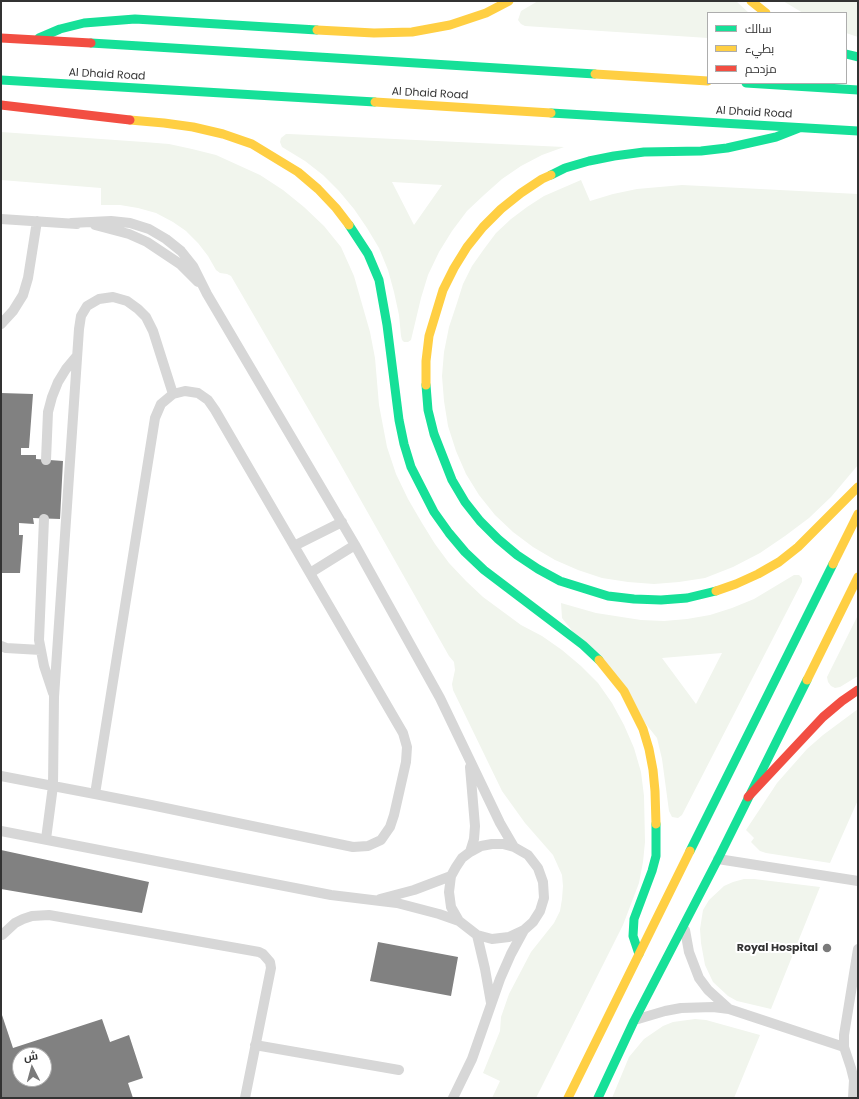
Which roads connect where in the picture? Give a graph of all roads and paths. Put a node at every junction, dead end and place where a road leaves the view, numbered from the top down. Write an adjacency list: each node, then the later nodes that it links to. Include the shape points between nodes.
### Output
1 (509, 1): 5 (main road, via 486,13 450,25 412,32 374,33 135,19 84,23 60,29)
2 (751, 1): 3 (main road)
3 (765, 12)
4 (1, 38): 5 (main road)
5 (32, 41): 9 (main road)
6 (847, 54): 7 (main road)
7 (858, 57)
8 (1, 80): 13 (main road, Al Dhaid Road)
9 (707, 81)
10 (762, 84): 11 (main road)
11 (858, 90)
12 (1, 105): 52 (main road, via 178,125 223,134 252,144 276,157 318,189 353,230 368,254 379,280 404,444 416,479 434,512 448,533 484,570 598,659 624,691 643,729 654,777 656,856 634,919 633,936)
13 (800, 128): 14 (main road, Al Dhaid Road); 21 (main road, via 776,137 727,148 644,152 589,161 565,168 521,193 483,227 467,247 443,290 435,313 426,361 428,410 434,434 452,480 465,502 493,535 538,569 560,580 608,596 661,600 687,598 736,584 779,562 798,547)
14 (858, 131)
15 (1, 219): 16 (lane)
16 (37, 221): 17 (lane, via 23,295); 24 (lane, via 90,225 129,234 147,242 180,264 195,278 207,294)
17 (1, 324)
18 (76, 357): 19 (lane, via 78,329 87,306 100,299 113,297 127,301 146,317 153,331); 20 (lane, via 58,382 52,397 48,412); 32 (lane)
19 (173, 394): 26 (lane, via 185,391 198,393 208,400); 36 (lane, via 161,404 155,418)
20 (46, 460)
21 (858, 487)
22 (858, 514): 52 (main road)
23 (44, 519): 30 (lane, via 39,630)
24 (342, 522): 25 (lane); 26 (lane)
25 (355, 545): 27 (lane); 33 (lane, via 440,698)
26 (294, 546): 27 (lane)
27 (310, 573): 36 (lane, via 403,733 407,748 394,815 381,840 368,846 353,847)
28 (858, 576): 37 (main road)
29 (1, 646): 30 (lane)
30 (41, 650): 32 (lane)
31 (858, 690): 37 (main road, via 824,717)
32 (54, 697): 35 (lane)
33 (469, 759): 40 (lane); 41 (lane, via 475,826)
34 (1, 776): 35 (lane)
35 (53, 786): 36 (lane); 39 (lane)
36 (95, 794)
37 (748, 797): 42 (main road)
38 (1, 831): 39 (lane)
39 (46, 839): 45 (lane, via 331,895)
40 (514, 847): 41 (lane, via 492,844 480,846); 48 (lane, via 528,856 538,868 543,882 544,898 540,911)
41 (470, 852): 43 (lane, via 462,858)
42 (718, 859): 44 (lane); 47 (main road)
43 (451, 876): 45 (lane, via 414,890); 46 (lane, via 451,907)
44 (858, 881)
45 (376, 900): 46 (lane, via 418,908)
46 (459, 921): 50 (lane)
47 (685, 924): 54 (lane, via 689,952 700,978 708,990); 55 (main road)
48 (524, 930): 50 (lane, via 509,937 492,939); 53 (lane, via 500,979)
49 (2, 935): 56 (lane, via 23,919 49,915 259,952 267,957 271,968)
50 (477, 935): 53 (lane)
51 (858, 949): 57 (lane)
52 (639, 954): 61 (main road)
53 (491, 1005): 60 (lane, via 472,1059)
54 (729, 1010): 55 (lane, via 707,1007 681,1008); 57 (lane)
55 (634, 1021): 62 (main road)
56 (255, 1046): 58 (lane); 59 (lane)
57 (844, 1047): 63 (lane, via 854,1080)
58 (399, 1070)
59 (245, 1098)
60 (453, 1098)
61 (568, 1098)
62 (598, 1098)
63 (853, 1098)

